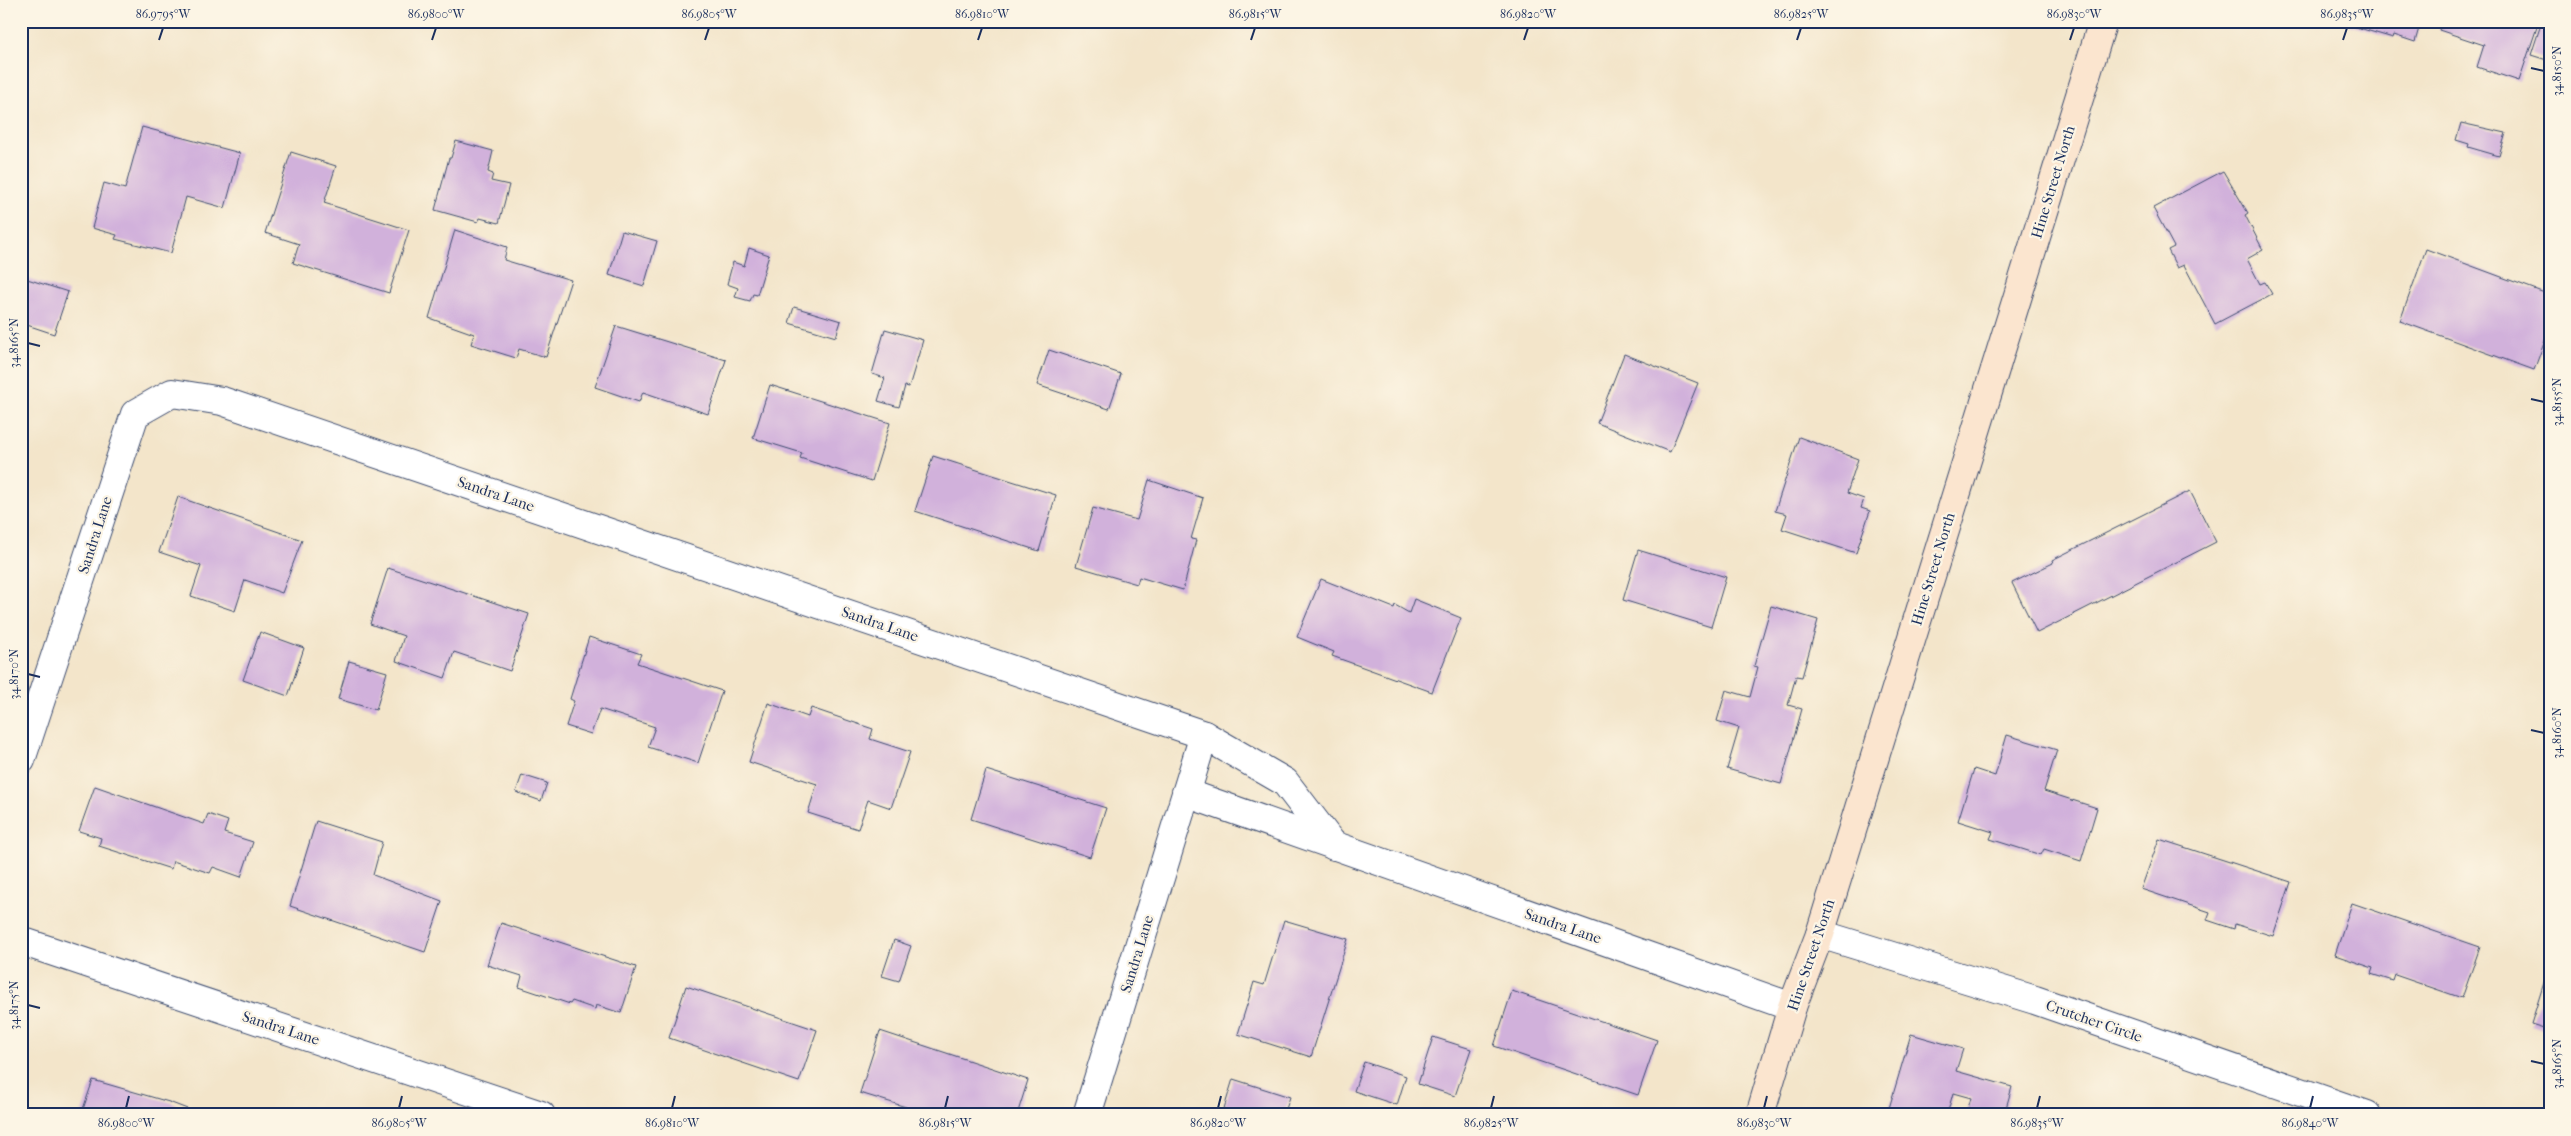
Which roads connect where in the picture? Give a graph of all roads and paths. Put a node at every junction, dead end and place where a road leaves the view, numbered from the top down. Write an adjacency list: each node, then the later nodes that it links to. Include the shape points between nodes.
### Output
1 (2103, 21): 6 (street, Hine Street North)
2 (1204, 734): 3 (street, Sandra Lane, via 222,401 172,393 135,414); 4 (street, Sandra Lane); 5 (street, Sandra Lane, via 1285,782)
3 (21, 760)
4 (1186, 793): 5 (street, Sandra Lane); 10 (street, Sandra Lane)
5 (1334, 846): 8 (street, Sandra Lane)
6 (1820, 934): 8 (street, Hine Street North); 12 (street, Crutcher Circle, via 2035,1000)
7 (21, 941): 9 (street, Sandra Lane)
8 (1792, 1007): 11 (street, Hine Street North)
9 (540, 1115)
10 (1087, 1115)
11 (1760, 1115)
12 (2367, 1115)

